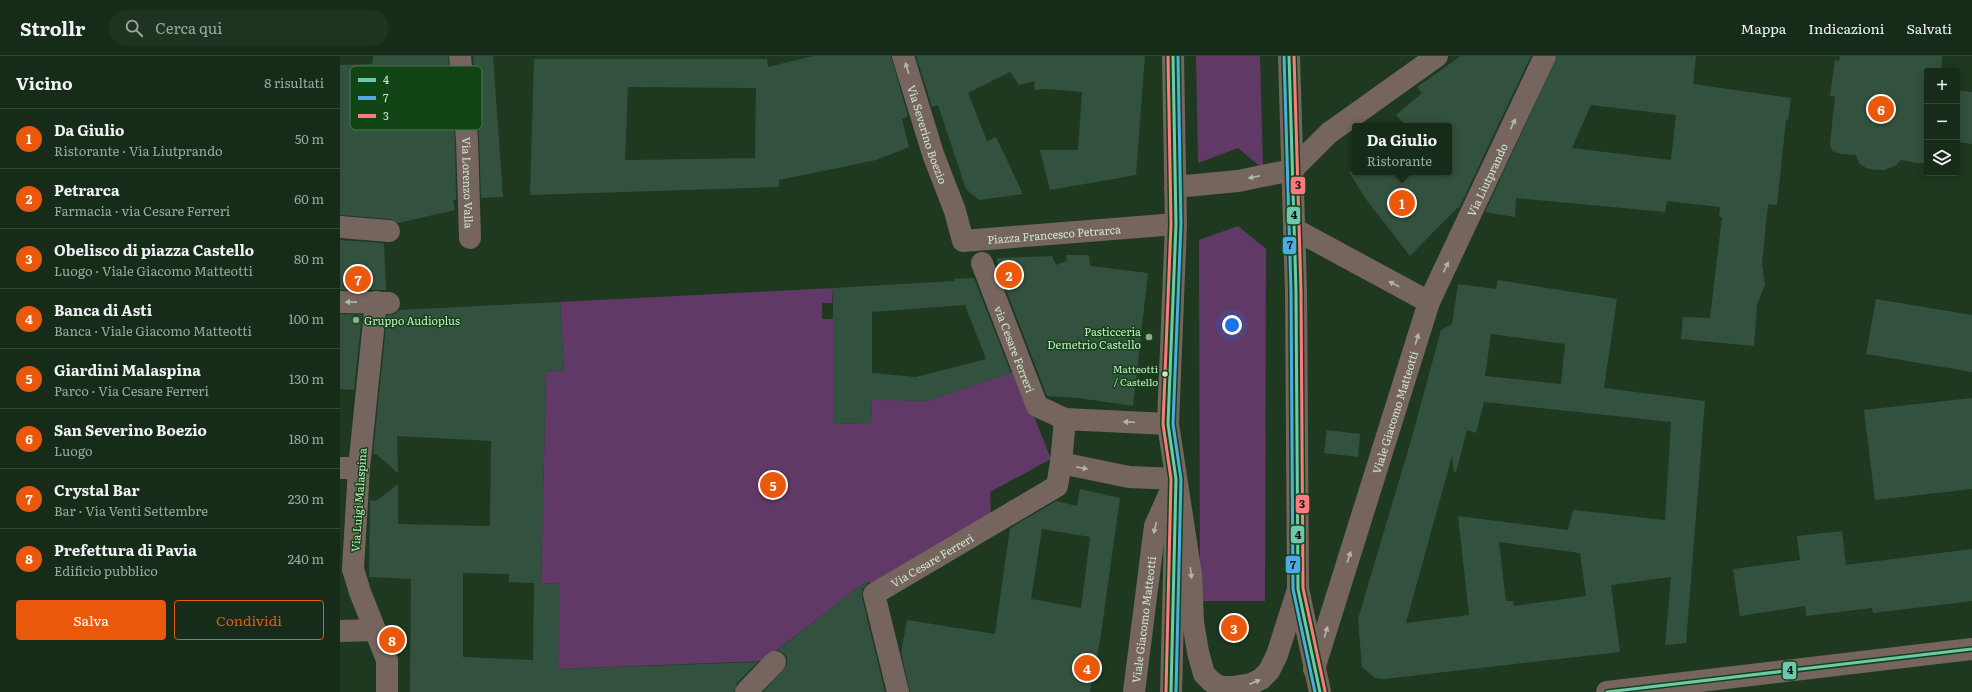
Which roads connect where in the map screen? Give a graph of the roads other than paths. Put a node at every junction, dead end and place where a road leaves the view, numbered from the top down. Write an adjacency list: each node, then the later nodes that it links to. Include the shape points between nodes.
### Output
1 (460, 56): 7 (street, Via Lorenzo Valla)
2 (903, 56): 11 (street, Via Severino Boezio, one-way to 2, via 933,154)
3 (1173, 56): 10 (street)
4 (1289, 56): 9 (street)
5 (1437, 56): 9 (street, via 1329,133)
6 (1545, 56): 19 (street, Via Liutprando, one-way to 6)
7 (461, 66)
8 (466, 130): 16 (street, Via Lorenzo Valla)
9 (1292, 170): 10 (street, one-way to 10, via 1238,181); 14 (street)
10 (1175, 187): 12 (street)
11 (955, 211): 12 (street, Piazza Francesco Petrarca, via 963,241)
12 (1176, 224): 21 (street)
13 (340, 227): 15 (street)
14 (1294, 229): 19 (street, one-way to 14); 25 (street)
15 (389, 231)
16 (470, 238)
17 (982, 263): 20 (street, via Cesare Ferreri, via 1037,406)
18 (340, 302): 23 (street, Via Luigi Malaspina, one-way to 18, via 383,302)
19 (1429, 302): 30 (street, Viale Giacomo Matteotti, one-way to 19)
20 (1065, 419): 21 (street, one-way to 20); 22 (street)
21 (1168, 424): 24 (street)
22 (1062, 463): 24 (street, one-way to 24, via 1129,477); 33 (street, Via Cesare Ferreri, via 1058,486 874,594)
23 (350, 468): 26 (street, Via Luigi Malaspina, via 353,569)
24 (1176, 480): 25 (street, one-way to 25, via 1191,575 1198,652 1204,674 1212,682 1221,687 1239,687 1262,679 1278,655); 34 (street, Viale Giacomo Matteotti, one-way to 34, via 1154,526); 35 (street)
25 (1298, 589): 30 (street)
26 (375, 630): 27 (street); 31 (street, Via Luigi Malaspina, via 387,660)
27 (340, 631)
28 (1972, 649): 37 (street)
29 (775, 662): 32 (street)
30 (1314, 669): 36 (street)
31 (387, 692)
32 (746, 692)
33 (898, 692)
34 (1134, 692)
35 (1171, 692)
36 (1320, 692)
37 (1607, 692)

